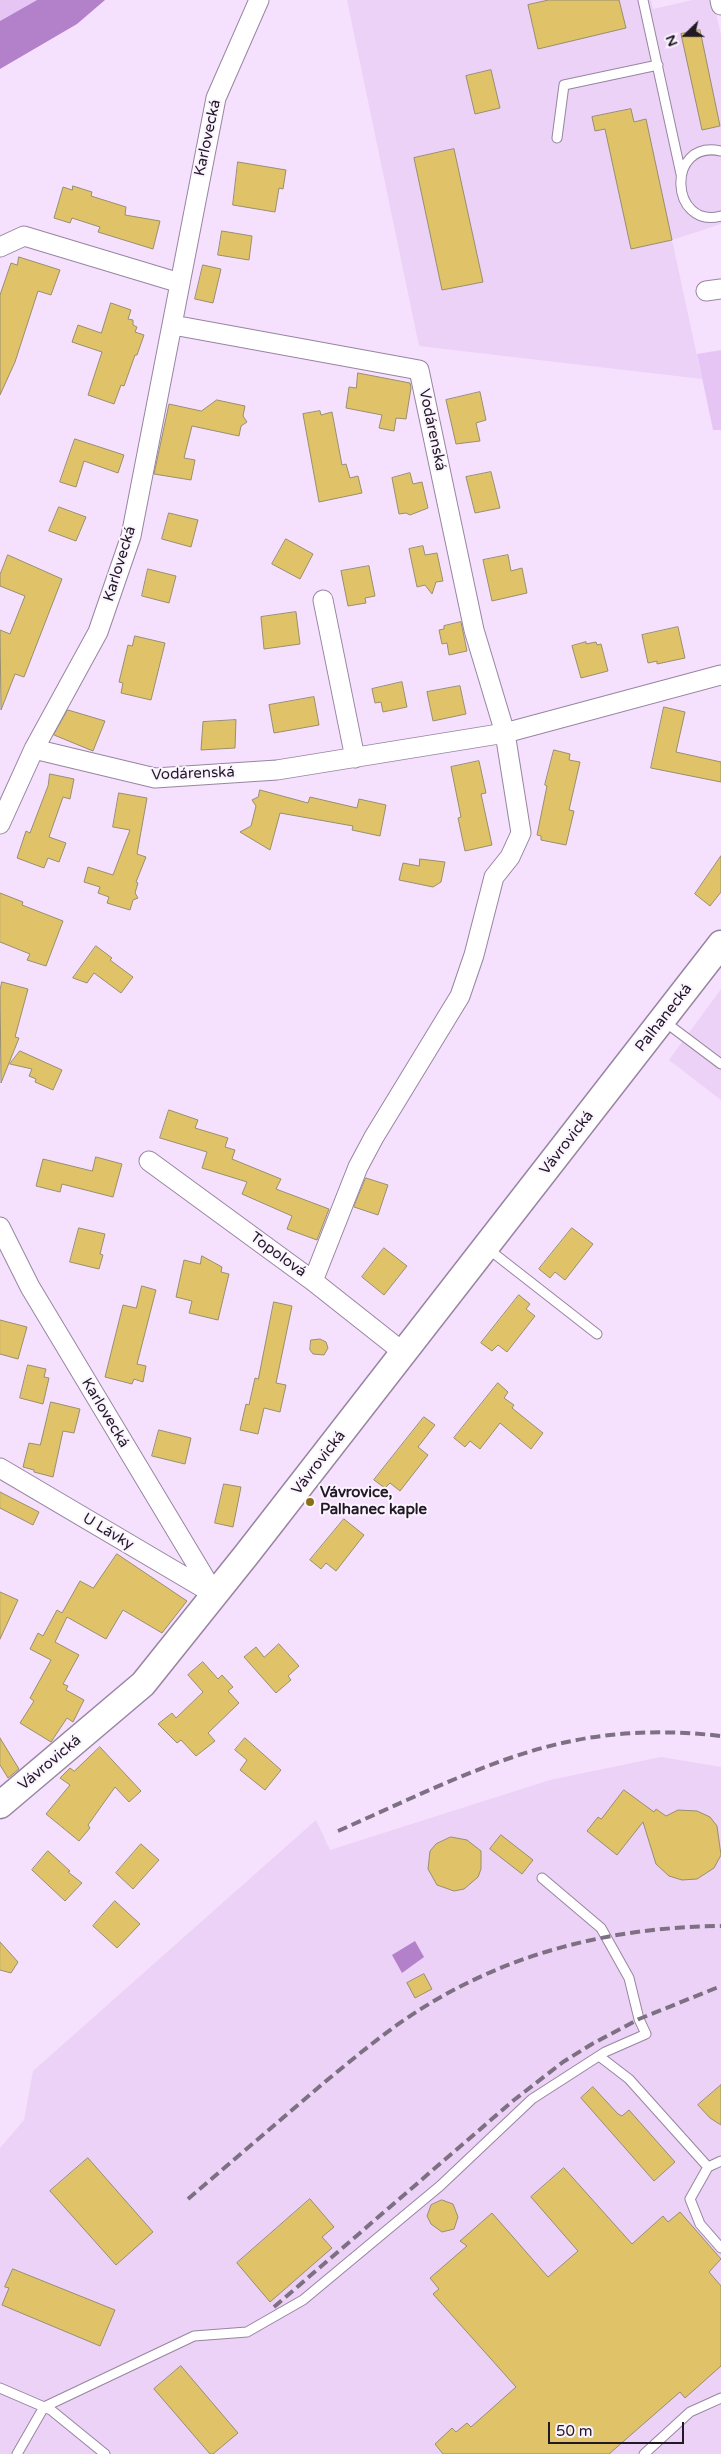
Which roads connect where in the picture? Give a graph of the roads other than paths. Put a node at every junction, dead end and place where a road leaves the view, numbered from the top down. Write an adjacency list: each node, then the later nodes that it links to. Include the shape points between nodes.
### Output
1 (259, 0): 11 (street, Karlovecká, via 216,98)
2 (643, 0): 5 (lane)
3 (720, 0): 4 (street)
4 (721, 5)
5 (658, 65): 6 (lane, via 564,85); 8 (lane)
6 (557, 138)
7 (721, 151): 8 (lane, via 703,151 693,156)
8 (680, 174): 9 (lane, via 681,195 687,205 706,216)
9 (721, 216)
10 (0, 247): 11 (street, via 24,236)
11 (180, 283): 12 (street, Karlovecká)
12 (173, 325): 15 (street, Vodárenská, via 419,370 474,630); 16 (street, Karlovecká, via 131,536 98,632)
13 (323, 600): 17 (street)
14 (721, 675): 15 (street, Vodárenská)
15 (504, 733): 17 (street, Vodárenská); 26 (street, Vodárenská, via 521,833 510,857 494,877 460,996 358,1167)
16 (34, 748): 17 (street, Vodárenská, via 154,778 277,770); 18 (street, Karlovecká)
17 (355, 758)
18 (0, 824)
19 (721, 944): 20 (street, Palhanecká)
20 (662, 1020): 21 (lane); 22 (street, Palhanecká)
21 (721, 1064)
22 (608, 1092): 25 (street, Vávrovická)
23 (149, 1161): 26 (street, Topolová)
24 (0, 1227): 30 (street, Karlovecká, via 30,1287)
25 (486, 1247): 27 (lane); 28 (street, Vávrovická)
26 (313, 1281): 28 (street, Topolová)
27 (598, 1334)
28 (404, 1353): 30 (street, Vávrovická)
29 (0, 1468): 30 (street, U Lávky)
30 (215, 1595): 31 (street, Vávrovická, via 143,1684)
31 (0, 1805)
32 (542, 1878): 33 (lane, via 601,1928 629,1978 638,2019 646,2034)
33 (599, 2056): 35 (lane, via 629,2079); 39 (lane, via 532,2099 440,2186 303,2300 247,2332 194,2336)
34 (721, 2161): 35 (lane)
35 (708, 2167): 36 (lane, via 690,2199 700,2224)
36 (721, 2248)
37 (0, 2388): 39 (lane)
38 (721, 2398): 42 (lane, via 690,2412)
39 (44, 2407): 40 (lane); 41 (lane)
40 (18, 2454)
41 (106, 2454)
42 (644, 2454)

